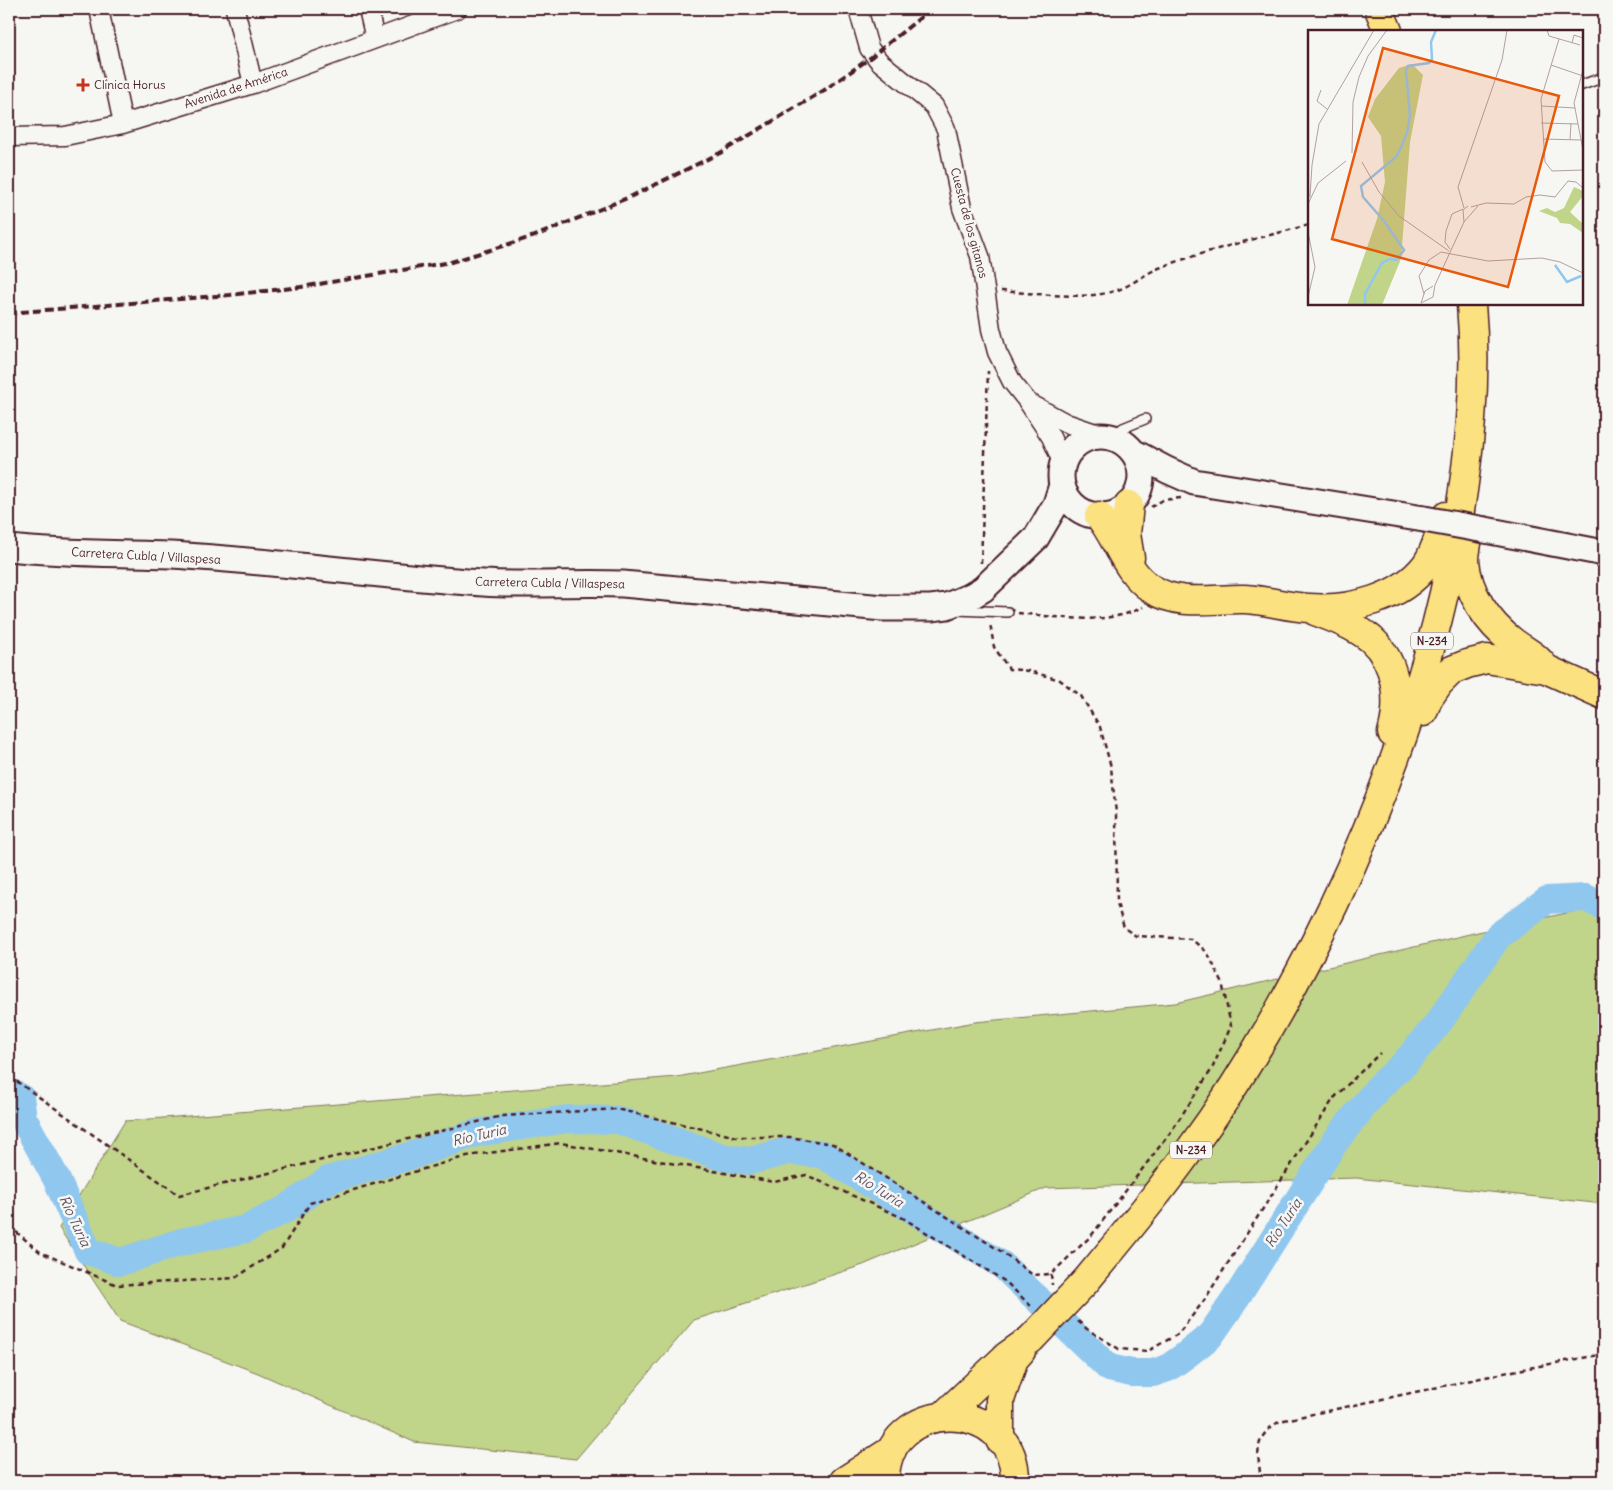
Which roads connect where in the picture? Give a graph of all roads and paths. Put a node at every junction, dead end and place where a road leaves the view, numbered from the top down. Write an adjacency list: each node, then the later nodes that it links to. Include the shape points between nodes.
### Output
1 (99, 9): 12 (street)
2 (235, 9): 10 (street)
3 (368, 9): 8 (street)
4 (457, 9): 8 (street, Avenida de América)
5 (858, 9): 15 (street, Cuesta de los gitanos, via 869,48 879,61 934,106 946,129 962,208 980,256)
6 (1379, 9): 7 (highway)
7 (1388, 30)
8 (375, 39): 10 (street, Avenida de América)
9 (1604, 77): 11 (lane)
10 (253, 84): 12 (street, Avenida de América)
11 (1583, 85)
12 (123, 124): 13 (street, Avenida de América, via 65,136)
13 (9, 137)
14 (1308, 225): 15 (path, via 1156,269 1111,292 1073,296)
15 (986, 290): 17 (street, Cuesta de los gitanos)
16 (1472, 309): 18 (highway, N-234); 35 (highway, via 1482,374 1476,482 1465,560 1473,590 1486,614 1503,634 1538,658)
17 (993, 341): 19 (street, Cuesta de los gitanos, via 1008,374); 32 (path, via 988,358 981,576)
18 (1474, 352): 33 (highway, via 1464,383 1448,506 1426,565 1396,590 1371,601 1354,606); 37 (highway, N-234, via 1465,482 1446,587 1418,691)
19 (1028, 402): 21 (street, Cuesta de los gitanos, via 1066,422); 23 (street, Cuesta de los gitanos, via 1051,437)
20 (1146, 419): 21 (lane)
21 (1107, 436): 22 (street, via 1127,445); 23 (street, via 1090,437 1075,445 1065,458)
22 (1135, 453): 24 (street, via 1167,470); 25 (street, via 1141,472)
23 (1062, 474): 26 (street, via 1071,503); 27 (street, Carretera Cubla / Villaspesa, via 1056,504)
24 (1190, 490): 25 (path, via 1163,500); 25 (street, via 1159,488); 29 (street, bridge, via 1424,519)
25 (1138, 503): 26 (street, via 1113,514); 30 (highway, via 1126,534)
26 (1093, 515): 27 (street, Carretera Cubla / Villaspesa); 30 (highway, via 1110,531)
27 (1036, 538): 32 (street, Carretera Cubla / Villaspesa)
28 (9, 548): 32 (street, Carretera Cubla / Villaspesa, via 171,555 493,583 623,584 883,608 931,608 960,601)
29 (1604, 553)
30 (1132, 569): 31 (highway)
31 (1158, 593): 33 (highway, via 1181,600 1263,601); 34 (path, via 1151,603 1135,612 1114,617)
32 (985, 600): 34 (lane); 40 (path, via 994,647 1010,669 1060,680 1082,696 1100,727 1111,767 1116,813 1117,903 1124,928 1136,936 1191,939 1207,952 1222,982 1231,1026 1212,1069 1170,1133 1091,1236 1051,1274 1033,1275 833,1144 790,1137 737,1137 616,1109 502,1116 179,1195)
33 (1309, 608): 38 (highway, via 1370,638 1386,656 1395,681 1397,706 1394,726)
34 (1008, 612)
35 (1546, 669): 36 (highway); 37 (highway, via 1487,659 1452,670 1428,699)
36 (1604, 695)
37 (1382, 796): 38 (highway, N-234)
38 (1356, 858): 44 (highway, N-234, bridge, via 1282,1006 1191,1150 1085,1282)
39 (1380, 1053): 43 (path, via 1334,1098 1203,1302 1178,1334 1148,1351 1119,1349)
40 (9, 1076)
41 (9, 1226): 42 (path, via 40,1252 117,1285 235,1278 282,1248 310,1203 467,1156 561,1143 774,1182 806,1174 903,1218 1006,1282)
42 (1034, 1308)
43 (1077, 1320)
44 (1031, 1339): 46 (highway, N-234, via 1006,1356); 47 (highway, N-234, via 1014,1359 1000,1400)
45 (1604, 1354): 52 (path, via 1280,1421 1263,1434 1259,1446)
46 (944, 1416): 47 (highway, N-234, via 975,1421 992,1430); 48 (highway, N-234, via 914,1426)
47 (1000, 1440): 51 (highway, N-234, via 1012,1462)
48 (892, 1450): 49 (highway, N-234); 50 (highway, N-234)
49 (844, 1481)
50 (884, 1481)
51 (1015, 1481)
52 (1261, 1481)

